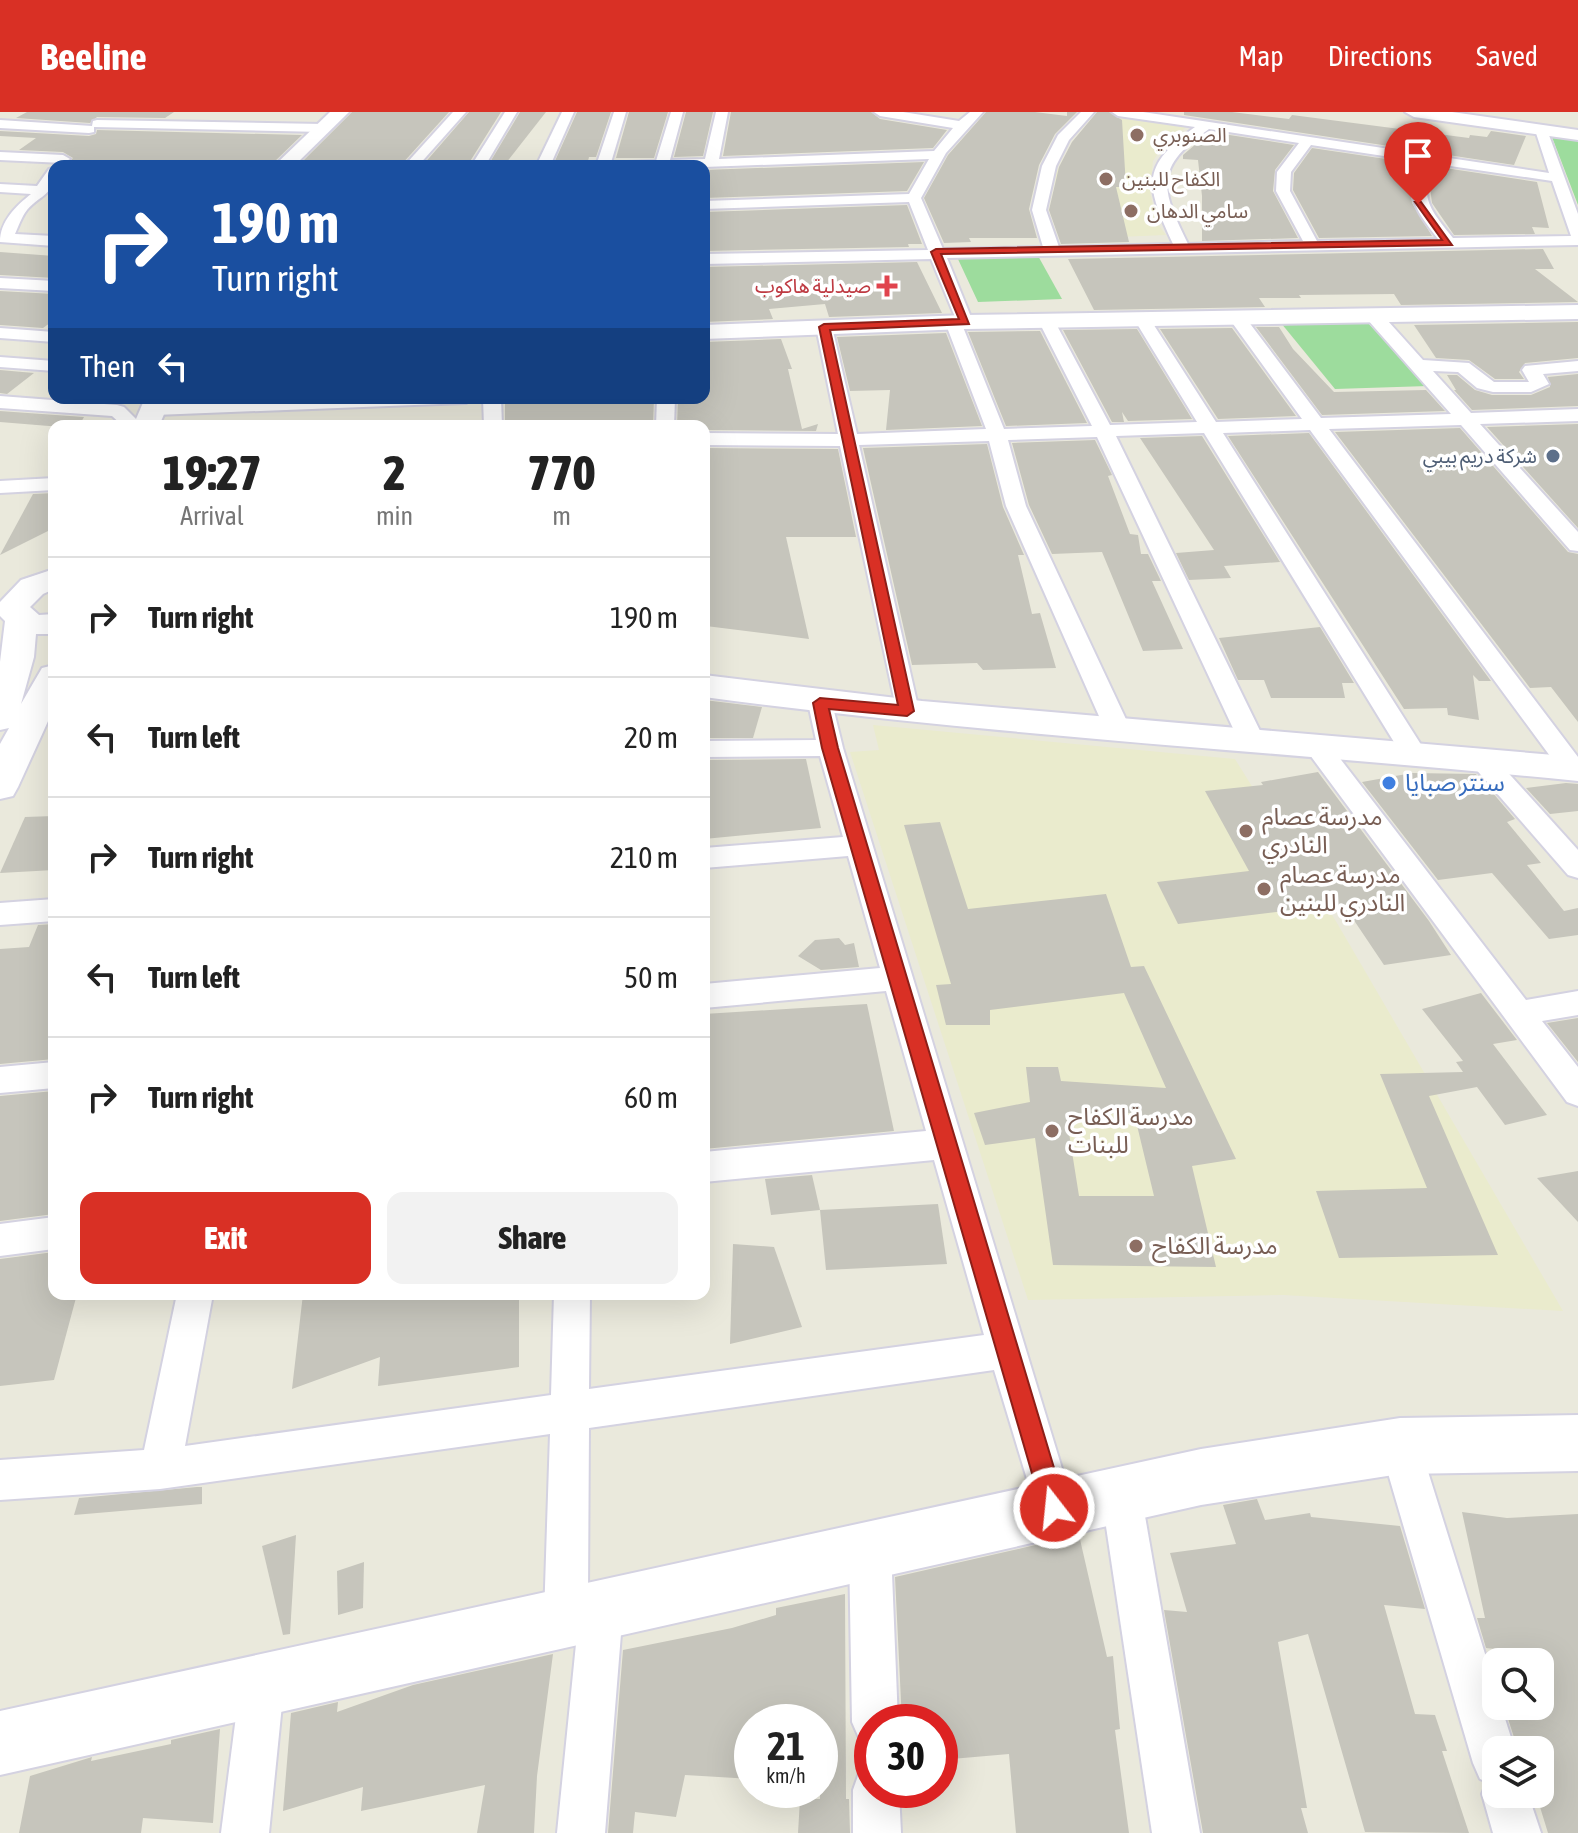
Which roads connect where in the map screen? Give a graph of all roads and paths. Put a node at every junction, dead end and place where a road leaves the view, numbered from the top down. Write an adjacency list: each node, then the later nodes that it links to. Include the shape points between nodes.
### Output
1 (114, 112): 21 (street)
2 (340, 112): 17 (main road)
3 (460, 112): 26 (street)
4 (511, 112): 27 (street)
5 (568, 112): 28 (street)
6 (620, 112): 29 (street)
7 (677, 112): 30 (street)
8 (722, 112): 31 (street)
9 (880, 112): 15 (street)
10 (977, 112): 15 (street)
11 (1088, 112): 44 (street, via 1063,138 1049,166 1039,210)
12 (1118, 112): 16 (street)
13 (1414, 112): 18 (main road)
14 (0, 124): 21 (street)
15 (960, 125): 22 (street)
16 (1207, 125): 20 (street); 43 (street, via 1165,161 1158,193)
17 (323, 128): 21 (street); 25 (main road)
18 (1541, 130): 19 (main road); 32 (street)
19 (1578, 135)
20 (1308, 140): 24 (street); 42 (street, via 1284,172 1283,191)
21 (69, 154): 23 (street)
22 (935, 155): 31 (street); 34 (street)
23 (0, 156)
24 (1424, 158): 32 (street); 41 (street, via 1418,204)
25 (289, 160)
26 (416, 160)
27 (482, 160)
28 (546, 160)
29 (605, 160)
30 (663, 160)
31 (711, 163)
32 (1558, 178): 39 (street)
33 (0, 188): 35 (street)
34 (914, 198): 36 (street); 45 (street)
35 (38, 199): 37 (street); 38 (street)
36 (710, 205)
37 (0, 206)
38 (3, 238): 40 (street)
39 (1578, 238): 41 (street)
40 (48, 241)
41 (1449, 243): 42 (street)
42 (1312, 245): 43 (street)
43 (1182, 247): 44 (street)
44 (1052, 250): 45 (street)
45 (936, 252): 46 (street); 54 (street)
46 (710, 259)
47 (0, 283): 48 (street)
48 (48, 286)
49 (1578, 312): 50 (main road)
50 (1373, 315): 51 (main road); 60 (street)
51 (1236, 317): 52 (main road); 69 (street)
52 (1142, 319): 53 (main road); 70 (street)
53 (1046, 320): 54 (main road); 71 (street)
54 (959, 322): 55 (main road); 72 (street)
55 (824, 327): 56 (main road); 74 (street)
56 (710, 332)
57 (0, 333): 58 (street)
58 (48, 337)
59 (0, 362): 61 (street)
60 (1417, 365): 62 (street, via 1463,367 1487,386 1531,387 1540,384 1531,370); 67 (street)
61 (48, 366)
62 (1578, 366)
63 (0, 402): 66 (street, via 117,411)
64 (322, 404): 65 (street)
65 (153, 411)
66 (127, 420)
67 (1466, 420): 68 (street); 69 (street); 77 (street)
68 (1574, 420)
69 (1315, 425): 70 (street); 91 (street)
70 (1210, 428): 71 (street); 89 (street)
71 (1104, 431): 72 (street); 85 (street)
72 (997, 434): 74 (street); 83 (street, via 1016,506)
73 (710, 439): 74 (street)
74 (848, 439): 82 (street)
75 (48, 484): 76 (street)
76 (0, 487)
77 (1578, 545)
78 (30, 595): 84 (main road)
79 (48, 682): 84 (main road)
80 (710, 687): 81 (main road)
81 (820, 703): 82 (main road); 87 (street)
82 (907, 711): 83 (main road)
83 (1119, 732): 85 (main road)
84 (4, 736): 92 (main road)
85 (1251, 739): 86 (main road)
86 (1316, 745): 89 (main road); 101 (street)
87 (830, 748): 88 (street); 93 (street)
88 (710, 749)
89 (1414, 754): 90 (main road)
90 (1483, 761): 91 (main road); 95 (street)
91 (1575, 769)
92 (0, 787)
93 (859, 845): 94 (street); 98 (street)
94 (710, 857)
95 (1578, 868)
96 (48, 910): 97 (street)
97 (0, 914)
98 (898, 978): 99 (street); 105 (street)
99 (710, 995)
100 (1578, 1003): 101 (street)
101 (1520, 1013): 104 (street)
102 (48, 1076): 103 (street)
103 (0, 1080)
104 (1578, 1092)
105 (947, 1144): 106 (street); 111 (street)
106 (710, 1166)
107 (48, 1234): 108 (street)
108 (0, 1240)
109 (194, 1300): 115 (street)
110 (572, 1300): 112 (street)
111 (1007, 1350): 112 (street); 118 (street)
112 (569, 1412): 115 (street); 120 (street)
113 (1578, 1443): 114 (main road)
114 (1400, 1446): 117 (main road); 123 (street)
115 (160, 1469): 116 (street)
116 (0, 1480)
117 (1121, 1493): 118 (main road); 130 (street)
118 (1054, 1508): 119 (main road)
119 (870, 1549): 120 (main road); 122 (street)
120 (583, 1613): 121 (main road); 128 (street)
121 (262, 1685): 124 (main road); 127 (street)
122 (874, 1704)
123 (1488, 1736)
124 (0, 1743)
125 (876, 1808): 129 (street)
126 (1509, 1808): 131 (street)
127 (245, 1833)
128 (581, 1833)
129 (877, 1833)
130 (1176, 1833)
131 (1517, 1833)

